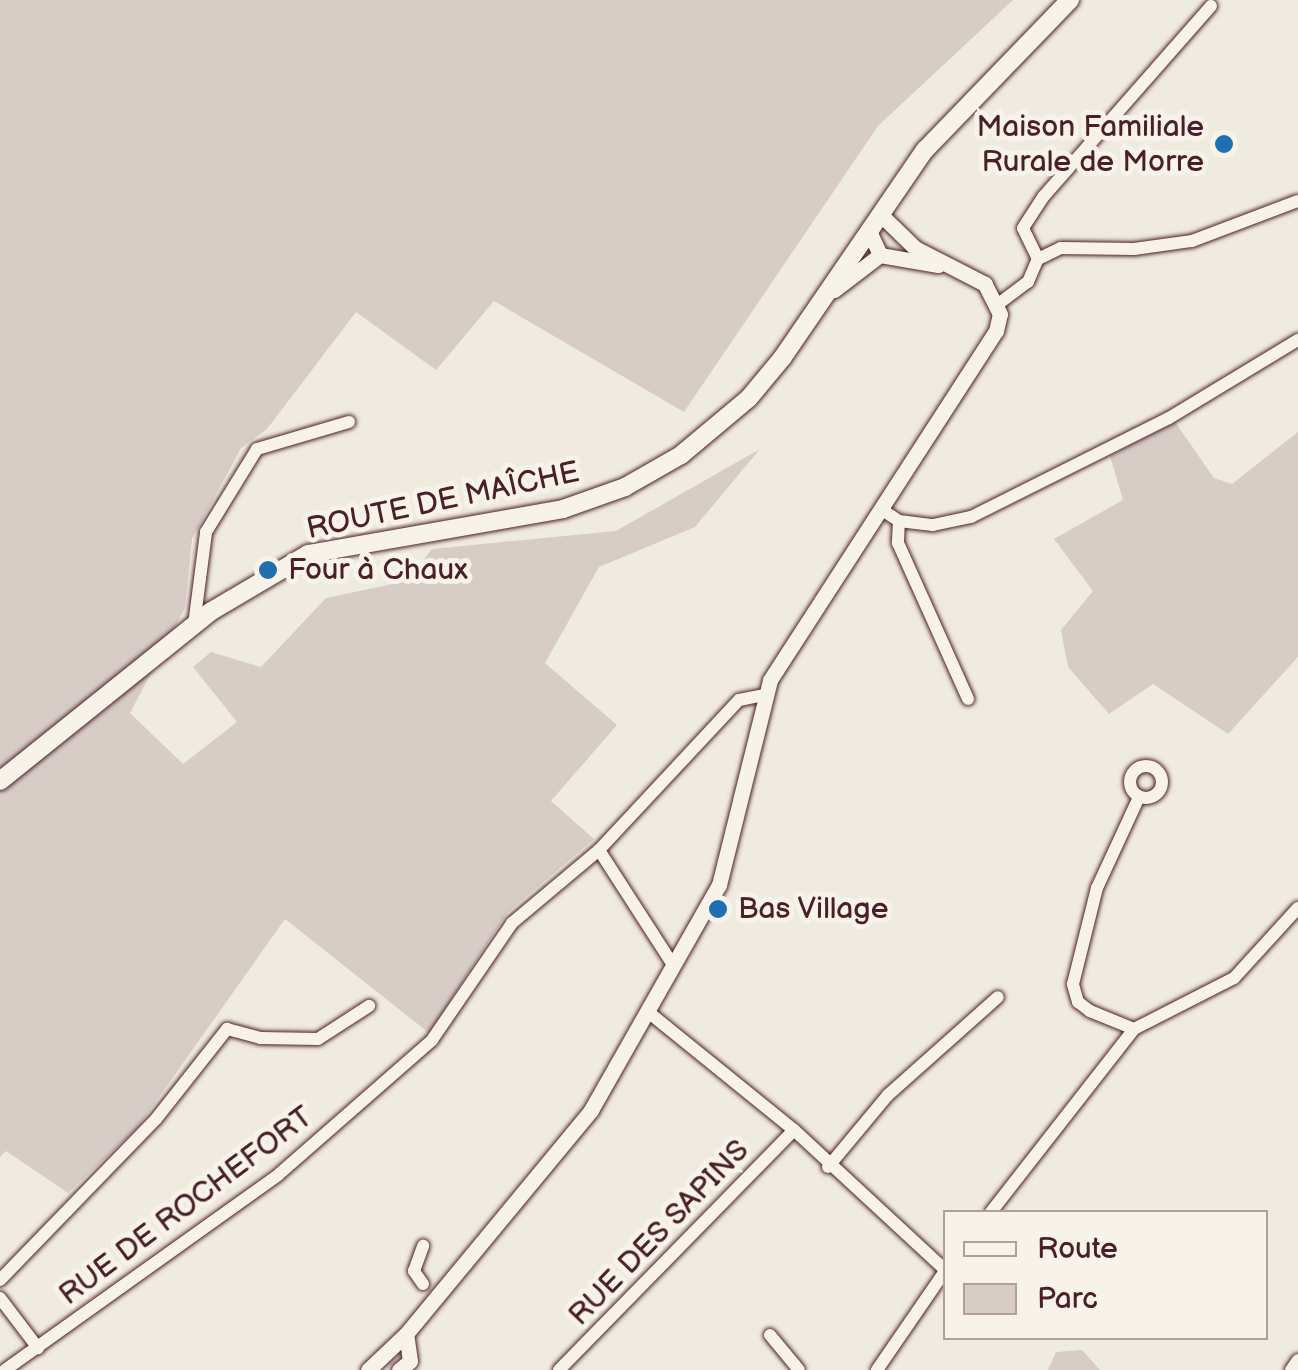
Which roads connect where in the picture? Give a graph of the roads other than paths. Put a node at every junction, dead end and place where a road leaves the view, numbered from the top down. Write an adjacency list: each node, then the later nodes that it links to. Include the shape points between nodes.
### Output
1 (1073, 0): 4 (main road, ROUTE DE MAÎCHE, via 964,104)
2 (1211, 6): 7 (street, via 1044,196 1023,228)
3 (1298, 201): 7 (street, via 1192,240 1134,249 1061,248)
4 (879, 213): 5 (main road, ROUTE DE MAÎCHE); 8 (street, via 914,248)
5 (868, 230): 6 (street); 9 (main road, ROUTE DE MAÎCHE)
6 (880, 255): 8 (street); 9 (street)
7 (1038, 259): 10 (street, via 1028,282)
8 (947, 266): 10 (street, via 985,284)
9 (823, 299): 15 (main road, ROUTE DE MAÎCHE, via 784,357 713,431 624,486 563,510 308,554)
10 (997, 304): 13 (street, via 988,344)
11 (1298, 340): 14 (street, via 1169,418 971,517)
12 (349, 422): 15 (street, via 256,449 206,532)
13 (881, 508): 14 (street); 16 (street)
14 (899, 521): 17 (street, via 898,543)
15 (194, 625): 18 (main road, ROUTE DE MAÎCHE)
16 (764, 695): 20 (street, RUE DE ROCHEFORT, via 739,700); 22 (street, via 719,885)
17 (968, 699)
18 (0, 781)
19 (1139, 797): 26 (street, via 1097,888 1072,984 1090,1011)
20 (598, 850): 22 (street); 38 (street, RUE DE ROCHEFORT, via 512,922 448,1021 418,1052 278,1175)
21 (1298, 908): 26 (street, via 1234,978)
22 (673, 965): 25 (street)
23 (998, 997): 28 (street, via 888,1095)
24 (369, 1006): 33 (street, via 318,1039 260,1038 227,1029 156,1119)
25 (647, 1012): 27 (street); 36 (street, via 591,1110)
26 (1134, 1030): 29 (street)
27 (794, 1130): 28 (street); 43 (street, RUE DES SAPINS)
28 (828, 1167): 31 (street)
29 (993, 1210)
30 (424, 1246): 34 (street, via 414,1271)
31 (943, 1272)
32 (943, 1274): 45 (street)
33 (0, 1280)
34 (423, 1284)
35 (0, 1298): 38 (street)
36 (406, 1334): 40 (street); 42 (street)
37 (770, 1335): 44 (street)
38 (38, 1348): 41 (street, RUE DE ROCHEFORT)
39 (1298, 1360): 46 (street)
40 (407, 1367)
41 (5, 1370)
42 (368, 1370)
43 (559, 1370)
44 (800, 1370)
45 (877, 1370)
46 (1291, 1370)

